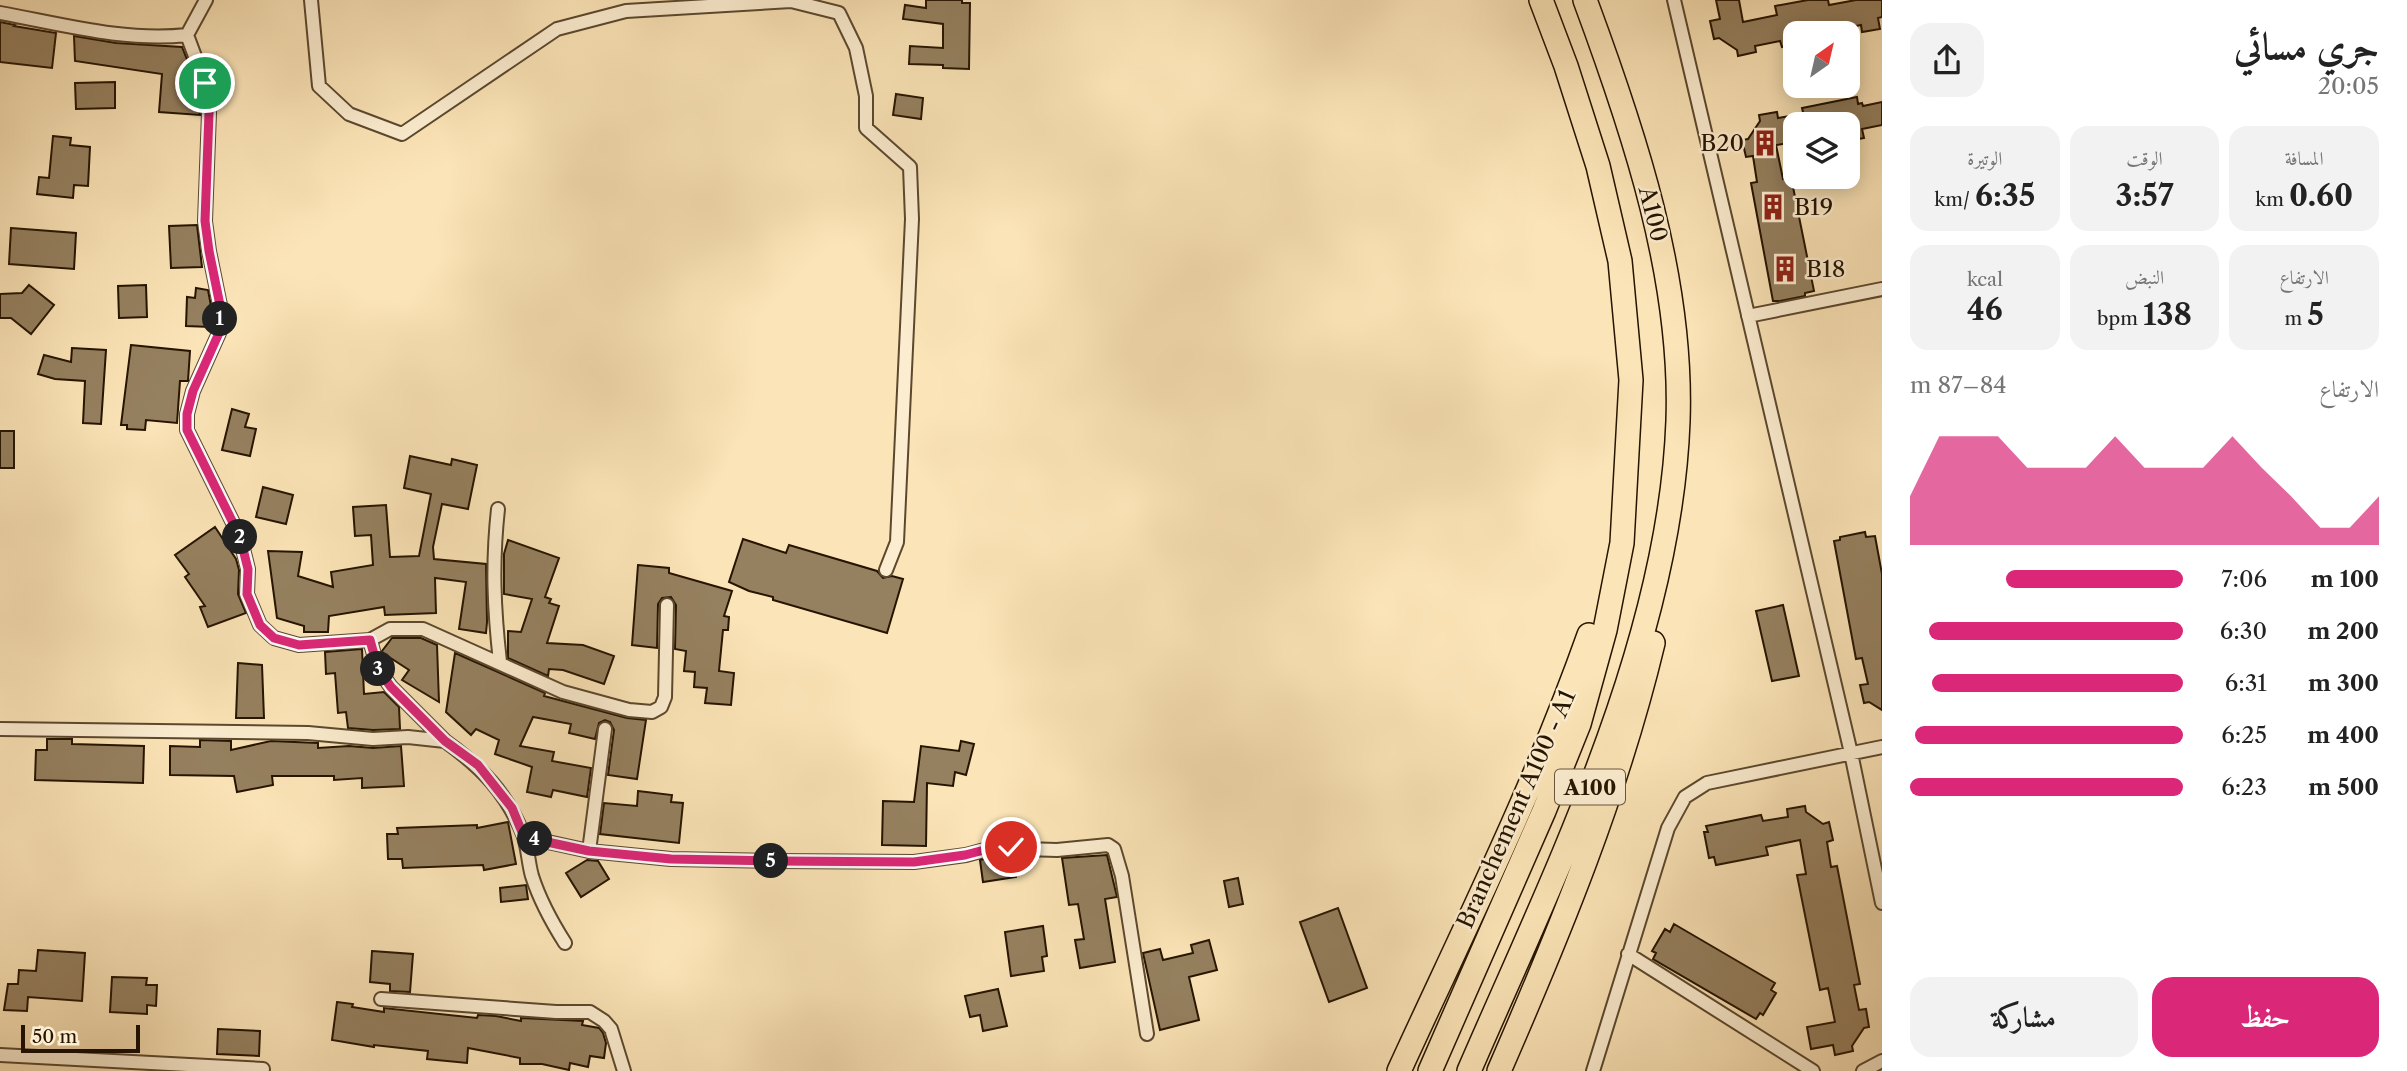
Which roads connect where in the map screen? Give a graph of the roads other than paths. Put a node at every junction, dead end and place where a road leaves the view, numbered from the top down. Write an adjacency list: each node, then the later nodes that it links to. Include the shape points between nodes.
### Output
1 (206, 0): 7 (street)
2 (311, 0): 13 (street, via 319,86 349,114 402,134 557,29 626,11 791,1 839,13 856,48 866,96 866,128 910,167 912,219 897,542)
3 (1541, 0): 12 (highway, A100 / A100, via 1598,166 1620,261 1632,380)
4 (1585, 0): 10 (highway, A100 / A100, via 1617,87 1664,261 1675,344 1678,419)
5 (1674, 0): 9 (street)
6 (0, 13): 7 (street, via 157,38)
7 (187, 35): 15 (street, via 205,83 209,113 205,221 221,310 219,333 193,391 187,430 240,537 248,569 247,594 260,625 274,638 299,645)
8 (1882, 289): 9 (street)
9 (1748, 316): 21 (street)
10 (1673, 491): 35 (highway, A100 / A100, via 1647,615 1605,750); 36 (highway, via 1657,625 1622,760)
11 (498, 509): 16 (street, via 493,555)
12 (1622, 543): 33 (highway, Branchement A100 - A1, via 1525,801); 34 (highway, A100 / A100, via 1605,630 1579,724)
13 (886, 570)
14 (667, 605): 16 (street, via 665,697 661,707 652,712 563,692)
15 (370, 640): 16 (street, via 390,629 423,629); 19 (street, via 378,669)
16 (500, 662)
17 (0, 729): 19 (street, via 308,733)
18 (605, 729): 23 (street)
19 (445, 741): 22 (street, via 478,765 500,791)
20 (1882, 747): 21 (street)
21 (1851, 753): 24 (street); 26 (street, via 1707,783 1685,797 1668,828)
22 (524, 837): 23 (street); 25 (street, via 547,915)
23 (589, 851): 28 (street, via 671,859 914,862 992,848 1057,850 1108,845 1114,849 1122,876)
24 (1882, 903)
25 (565, 943)
26 (1628, 954): 37 (street); 38 (street)
27 (381, 999): 32 (street, via 590,1012 611,1029)
28 (1147, 1034)
29 (0, 1055): 31 (street)
30 (1882, 1060): 39 (street)
31 (263, 1069)
32 (624, 1071)
33 (1399, 1071)
34 (1430, 1071)
35 (1469, 1071)
36 (1499, 1071)
37 (1593, 1071)
38 (1813, 1071)
39 (1863, 1071)

